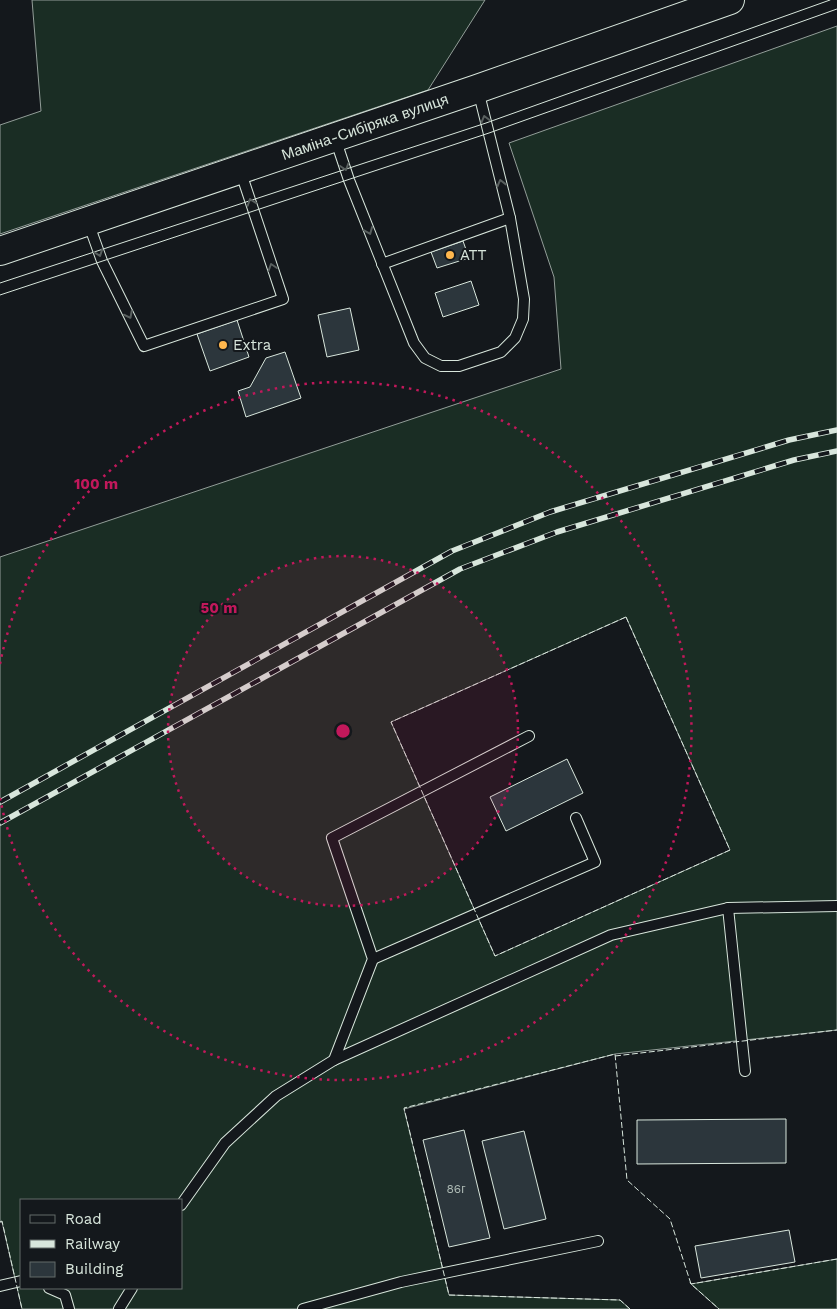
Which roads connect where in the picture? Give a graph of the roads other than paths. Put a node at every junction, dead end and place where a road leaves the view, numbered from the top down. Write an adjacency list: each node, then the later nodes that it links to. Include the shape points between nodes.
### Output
1 (730, 0): 2 (main road, Маміна-Сибіряка вулиця)
2 (477, 89): 3 (main road, Маміна-Сибіряка вулиця); 5 (lane, one-way to 2)
3 (334, 137): 4 (main road, Маміна-Сибіряка вулиця); 8 (lane, one-way to 8)
4 (240, 170): 6 (main road, Маміна-Сибіряка вулиця); 6 (lane, one-way to 4, via 102,261 144,346 283,299)
5 (510, 218): 8 (lane); 8 (lane, via 524,299 524,319 515,338 501,352 459,366 441,366 425,358 414,343)
6 (88, 221): 7 (main road, Маміна-Сибіряка вулиця)
7 (0, 250)
8 (382, 264)
9 (528, 736): 13 (lane, via 332,838)
10 (576, 818): 13 (lane, via 595,862)
11 (837, 906): 12 (lane)
12 (728, 908): 14 (lane, via 611,935); 15 (lane)
13 (373, 959): 14 (lane)
14 (334, 1060): 16 (lane, via 276,1096 225,1143)
15 (745, 1071)
16 (182, 1204)
17 (598, 1241): 24 (lane, via 401,1282)
18 (20, 1281): 19 (lane)
19 (0, 1286)
20 (52, 1289): 22 (lane, via 65,1294)
21 (131, 1289): 23 (lane)
22 (69, 1309)
23 (119, 1309)
24 (303, 1309)

